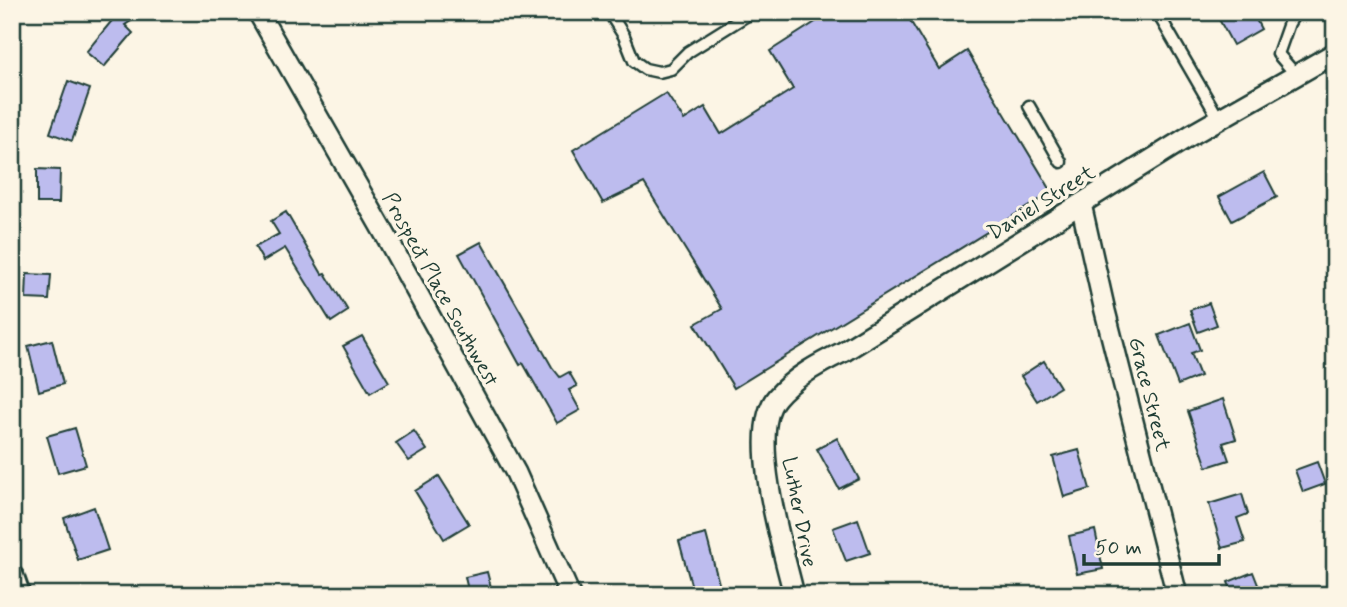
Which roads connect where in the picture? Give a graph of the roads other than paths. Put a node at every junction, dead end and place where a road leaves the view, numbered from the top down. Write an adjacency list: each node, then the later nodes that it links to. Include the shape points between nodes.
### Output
1 (258, 12): 15 (street, Prospect Place Southwest, via 516,473)
2 (609, 12): 3 (lane, via 634,61 659,72)
3 (752, 12)
4 (1157, 12): 9 (lane)
5 (1296, 12): 7 (lane, via 1278,54)
6 (1335, 53): 7 (street, Daniel Street)
7 (1296, 75): 9 (street, Daniel Street)
8 (1029, 106): 10 (lane)
9 (1219, 119): 11 (street, Daniel Street)
10 (1061, 162)
11 (1081, 204): 12 (street, Daniel Street, via 813,367); 17 (street, Grace Street)
12 (776, 398): 16 (street, Luther Drive, via 767,419 765,454)
13 (12, 578): 14 (street)
14 (18, 595)
15 (570, 595)
16 (794, 595)
17 (1177, 595)

